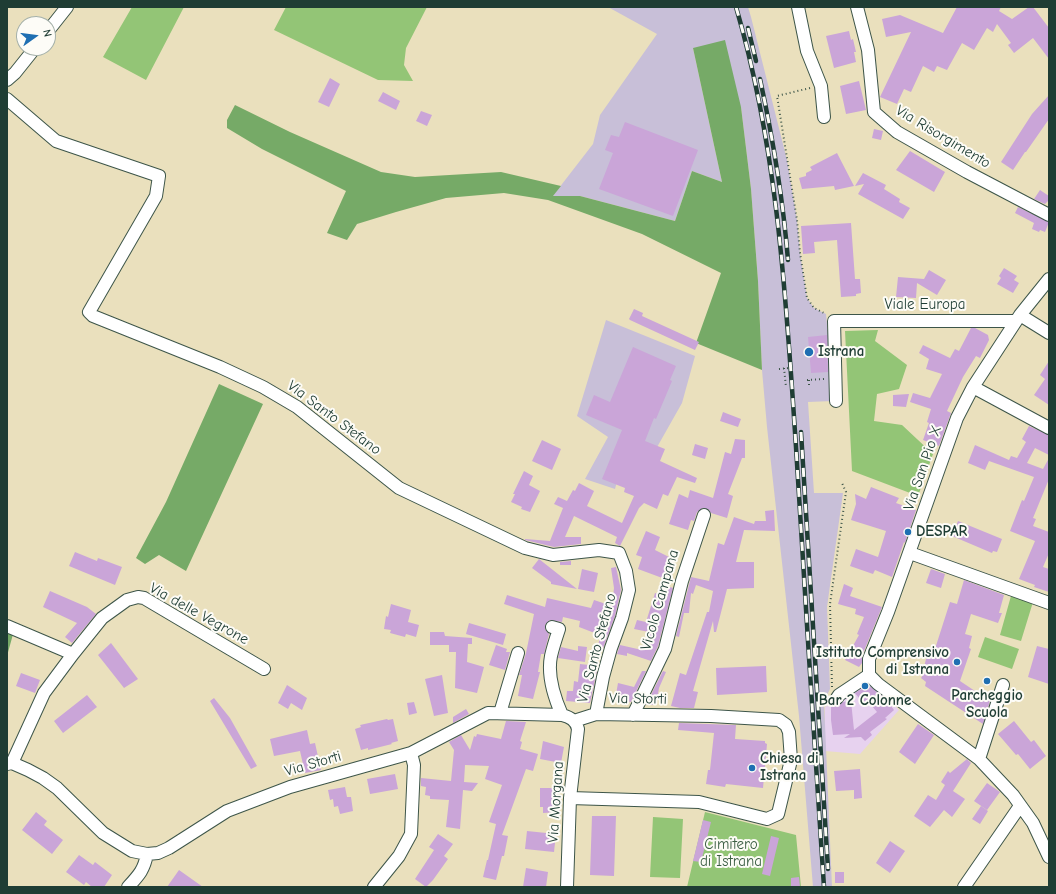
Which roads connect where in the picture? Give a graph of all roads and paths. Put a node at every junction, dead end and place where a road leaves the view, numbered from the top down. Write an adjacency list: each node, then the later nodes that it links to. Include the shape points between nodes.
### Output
1 (67, 7): 4 (street)
2 (798, 7): 7 (street, via 807,51)
3 (857, 7): 10 (street, Via Risorgimento, via 868,50 874,112 897,132)
4 (56, 21)
5 (29, 56): 6 (street)
6 (7, 80)
7 (821, 86): 9 (street); 13 (path, via 777,96 798,220 806,298 814,308)
8 (7, 99): 38 (street, Via Santo Stefano, via 56,141 159,176 156,196 89,312 93,316 263,387 296,407 399,488 525,548 553,555 599,550 619,553 626,571 629,590 603,677)
9 (824, 117)
10 (1049, 215)
11 (1049, 279): 12 (street, Via San Pio X)
12 (1018, 318): 13 (street, Viale Europa); 14 (street); 21 (street, Via San Pio X)
13 (834, 321): 18 (street)
14 (1049, 333)
15 (784, 368): 16 (path); 17 (path); 20 (path)
16 (789, 368)
17 (779, 369)
18 (835, 378): 19 (path, via 808,380); 22 (street)
19 (809, 385)
20 (786, 387)
21 (973, 387): 23 (street); 26 (street, Via San Pio X, via 957,418)
22 (836, 401)
23 (1049, 428)
24 (842, 482): 35 (path, via 846,492 830,604)
25 (704, 515): 40 (street, Vicolo Campana, via 687,563 665,650)
26 (910, 553): 27 (street); 33 (street, Via San Pio X, via 869,659)
27 (1049, 603)
28 (7, 626): 31 (street)
29 (552, 627): 39 (street, via 559,629 551,658 551,676 553,695)
30 (518, 653): 37 (street)
31 (73, 654): 32 (street, Via delle Vegrone, via 102,618 121,603 138,597 144,598); 44 (street, Via delle Vegrone, via 44,693)
32 (264, 669)
33 (869, 675): 36 (street); 43 (street)
34 (1003, 685): 43 (street)
35 (831, 686)
36 (837, 698)
37 (500, 713): 39 (street, Via Storti); 42 (street, Via Storti, via 488,713)
38 (596, 714): 40 (street, Via Storti); 41 (street, Via Storti)
39 (562, 715): 41 (street, Via Storti)
40 (633, 715): 45 (street, Via Storti, via 779,720 789,732 791,760 778,814 768,819 699,802)
41 (574, 721): 45 (street, Via Morgana, via 578,729)
42 (411, 753): 47 (street, Via Storti, via 290,787 227,810 169,848); 50 (street, via 414,765 411,834 399,856)
43 (978, 759): 46 (street, via 1013,795)
44 (10, 764): 47 (street, Via delle Vegrone, via 28,770 57,788 103,834 132,851)
45 (570, 798): 51 (street, Via Morgana)
46 (1020, 806): 48 (street, via 1033,823); 52 (street)
47 (147, 854): 49 (street, via 141,873)
48 (1049, 857)
49 (128, 887)
50 (374, 887)
51 (567, 887)
52 (964, 887)

